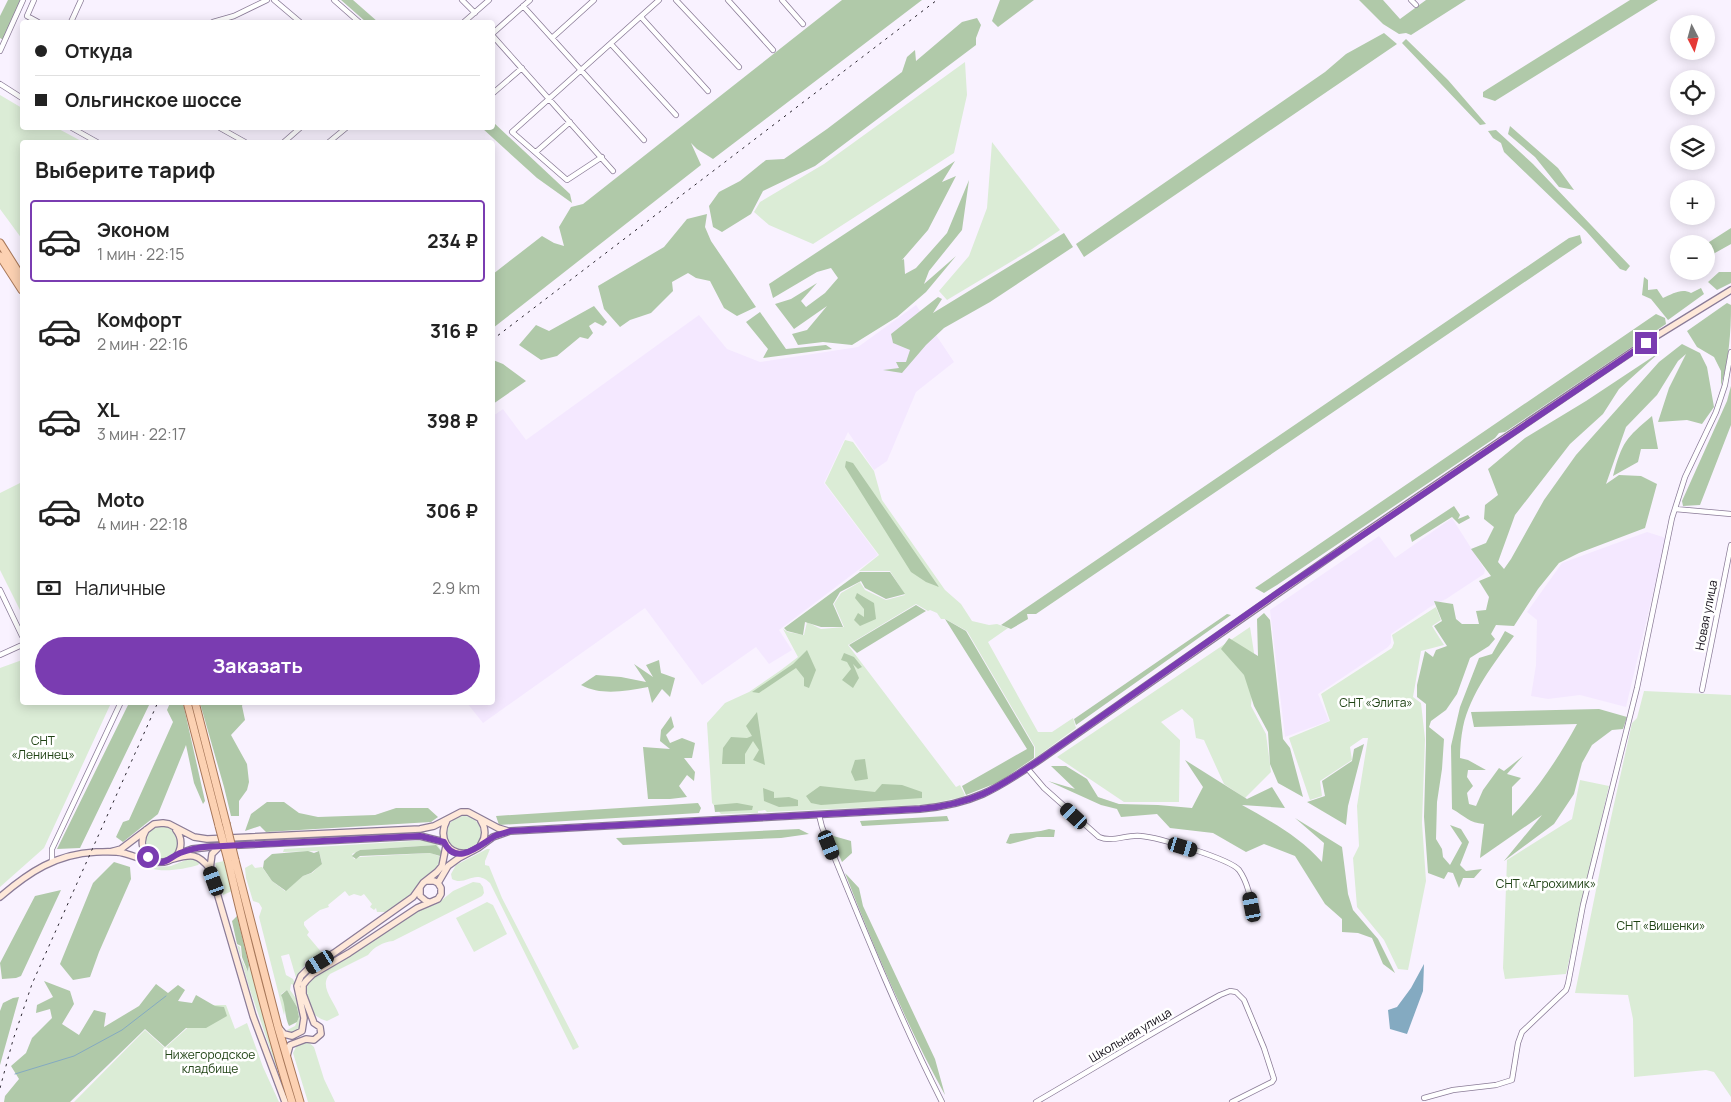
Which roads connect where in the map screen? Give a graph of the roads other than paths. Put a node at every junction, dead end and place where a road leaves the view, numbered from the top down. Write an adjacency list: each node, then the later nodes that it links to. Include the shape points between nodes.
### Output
1 (23, 0): 32 (street)
2 (34, 0): 20 (street, via 27,16)
3 (81, 0): 21 (street)
4 (267, 0): 22 (street)
5 (274, 0): 23 (street)
6 (334, 0): 24 (street)
7 (462, 0): 18 (street)
8 (489, 0): 18 (street)
9 (530, 0): 17 (street)
10 (594, 0): 29 (street)
11 (659, 0): 19 (street)
12 (676, 0): 33 (street)
13 (728, 0): 31 (street)
14 (782, 0): 26 (street)
15 (1411, 0): 16 (street)
16 (1416, 5)
17 (523, 6): 27 (street); 29 (street)
18 (474, 13): 25 (street)
19 (641, 16): 30 (street); 38 (street)
20 (34, 20)
21 (72, 20)
22 (220, 20)
23 (298, 20)
24 (358, 20)
25 (466, 20)
26 (803, 24)
27 (495, 32)
28 (495, 38): 34 (street)
29 (552, 38): 35 (street)
30 (611, 44): 35 (street); 41 (street)
31 (773, 50)
32 (0, 51)
33 (739, 67)
34 (522, 68): 37 (street); 40 (street)
35 (581, 70): 40 (street); 53 (street)
36 (0, 84): 39 (street)
37 (495, 91)
38 (708, 91)
39 (20, 97)
40 (549, 99): 42 (street); 54 (street, via 512,132)
41 (676, 115)
42 (570, 122): 54 (street); 55 (street)
43 (76, 130): 49 (street)
44 (224, 130): 48 (street)
45 (231, 130): 48 (street)
46 (298, 130): 51 (street)
47 (344, 130): 52 (street)
48 (228, 132): 50 (street)
49 (93, 140)
50 (242, 140)
51 (286, 140)
52 (331, 140)
53 (644, 140)
54 (536, 152): 55 (street, via 567,180)
55 (602, 157): 56 (street)
56 (614, 171)
57 (0, 243): 59 (main road)
58 (0, 256): 60 (main road)
59 (20, 275)
60 (20, 287)
61 (1731, 290): 76 (main road, via 1646,343 1357,538)
62 (1731, 352): 63 (street, via 1719,403 1685,478)
63 (1675, 509): 64 (street); 105 (street, via 1566,990 1522,1032 1512,1080)
64 (1731, 514)
65 (1731, 545): 72 (street, Новая улица)
66 (0, 590): 67 (street)
67 (6, 602): 68 (street); 69 (street)
68 (0, 604)
69 (20, 632)
70 (20, 646): 71 (street)
71 (0, 654)
72 (1702, 690)
73 (120, 705): 92 (street, via 52,849)
74 (188, 705): 80 (main road)
75 (196, 705): 80 (main road)
76 (1027, 768): 77 (main road, via 999,787 954,805); 99 (street, via 1044,788 1099,837 1110,840 1140,836 1234,866 1247,885)
77 (819, 815): 83 (main road); 109 (street, via 873,952)
78 (480, 819): 79 (main road, via 474,814 461,812); 83 (main road); 86 (main road, via 485,837)
79 (447, 820): 82 (main road, via 420,829 207,839); 84 (main road, via 443,833)
80 (223, 824): 90 (main road, bridge)
81 (147, 828): 82 (main road, via 163,822); 87 (main road, via 128,845); 91 (main road, via 142,836 143,850)
82 (175, 828): 89 (main road, via 181,843)
83 (510, 831): 86 (main road, via 493,837)
84 (445, 844): 85 (main road, via 420,836); 88 (main road, via 453,852); 94 (main road, via 442,866)
85 (220, 846): 89 (main road, via 192,849); 93 (main road, via 212,854)
86 (478, 848): 88 (main road)
87 (110, 852): 91 (main road); 92 (main road, via 71,855)
88 (472, 852): 95 (main road, via 448,866)
89 (175, 856): 91 (main road, via 167,862); 93 (main road, via 193,855)
90 (231, 860): 101 (main road); 107 (main road, via 258,982)
91 (154, 861)
92 (52, 862): 97 (main road, via 24,876)
93 (210, 869): 106 (main road, via 253,1016)
94 (426, 881): 95 (main road); 96 (main road)
95 (438, 883): 98 (main road, via 441,894 436,901)
96 (420, 888): 98 (main road, via 420,896); 102 (main road, via 413,897 300,976 298,986)
97 (0, 897)
98 (429, 902): 100 (main road, via 306,981 302,989)
99 (1254, 918)
100 (314, 1023): 102 (main road, via 310,1022); 103 (main road, via 320,1027 319,1037)
101 (278, 1028): 102 (main road, via 292,1036); 104 (main road)
102 (303, 1029): 103 (main road)
103 (306, 1039): 104 (main road, via 290,1045)
104 (286, 1057): 108 (main road)
105 (1424, 1098)
106 (285, 1102)
107 (292, 1102)
108 (300, 1102)
109 (942, 1102)
110 (1036, 1102): 111 (street, Школьная улица, via 1145,1036 1230,991 1244,1000 1273,1076 1272,1082)
111 (1232, 1102)

